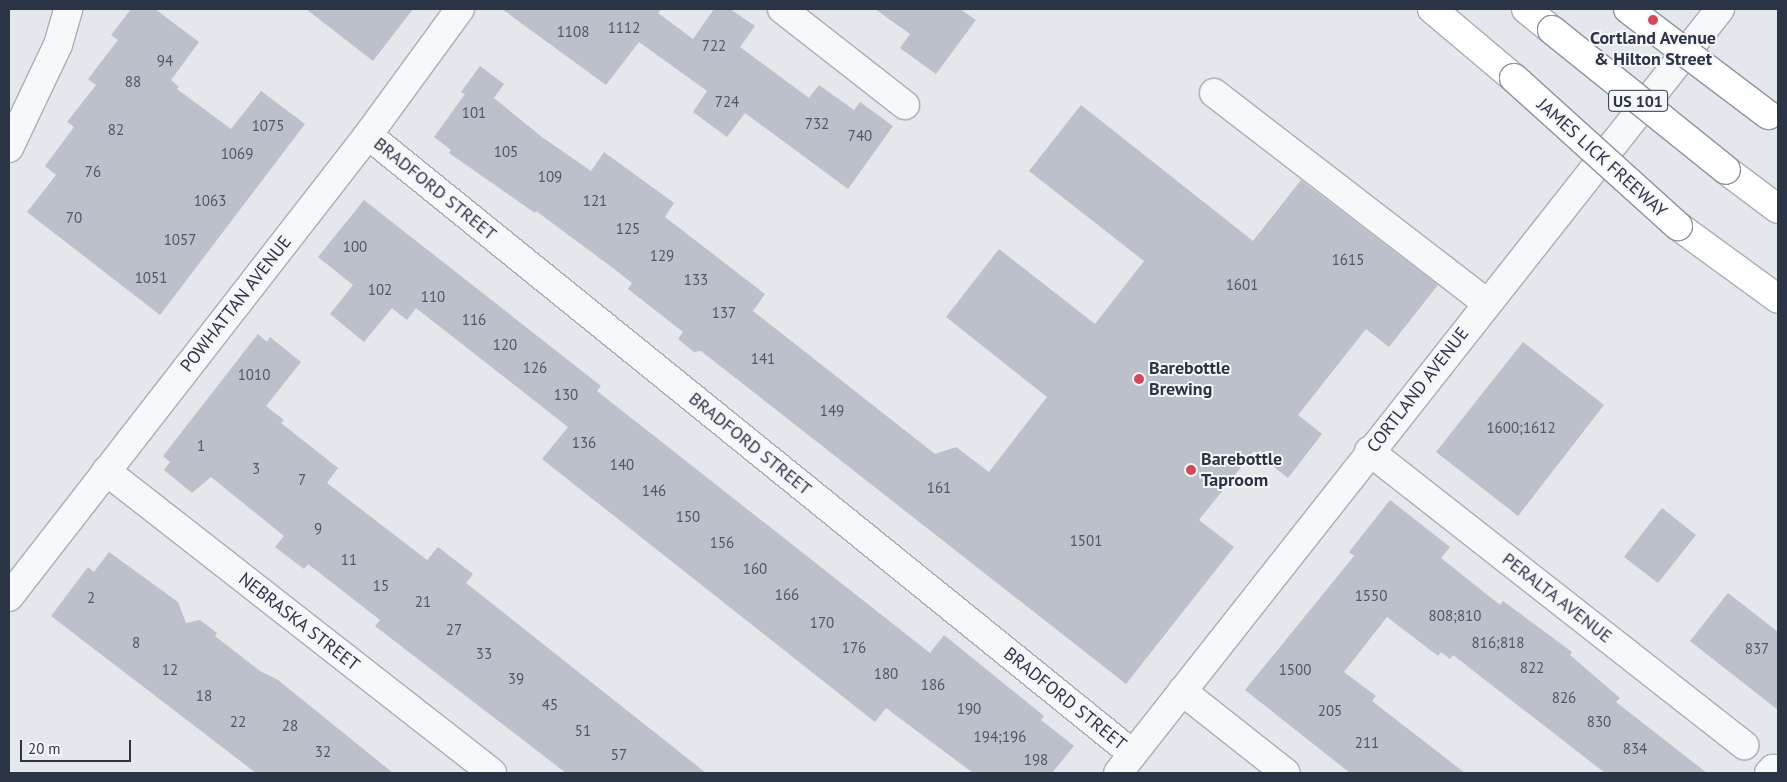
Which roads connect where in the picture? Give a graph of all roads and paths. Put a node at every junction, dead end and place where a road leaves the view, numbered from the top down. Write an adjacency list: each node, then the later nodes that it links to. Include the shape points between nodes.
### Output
1 (68, 9): 12 (street, via 58,45)
2 (460, 9): 11 (street, POWHATTAN AVENUE)
3 (782, 9): 9 (street)
4 (1432, 9): 14 (highway, JAMES LICK FREEWAY, bridge, via 1678,226)
5 (1526, 9): 13 (highway, US 101, bridge)
6 (1628, 9): 10 (highway, bridge)
7 (1720, 9): 15 (street, CORTLAND AVENUE)
8 (1214, 93): 15 (street)
9 (905, 105)
10 (1773, 118)
11 (368, 134): 17 (street, POWHATTAN AVENUE); 21 (street, BRADFORD STREET)
12 (9, 148)
13 (1778, 209)
14 (1778, 299)
15 (1486, 303): 16 (street, CORTLAND AVENUE)
16 (1369, 451): 19 (street, CORTLAND AVENUE); 20 (street, PERALTA AVENUE)
17 (106, 471): 18 (street, POWHATTAN AVENUE); 22 (street, NEBRASKA STREET)
18 (9, 597)
19 (1182, 691): 21 (street, CORTLAND AVENUE); 23 (street)
20 (1744, 745)
21 (1126, 763)
22 (492, 773)
23 (1286, 773)

